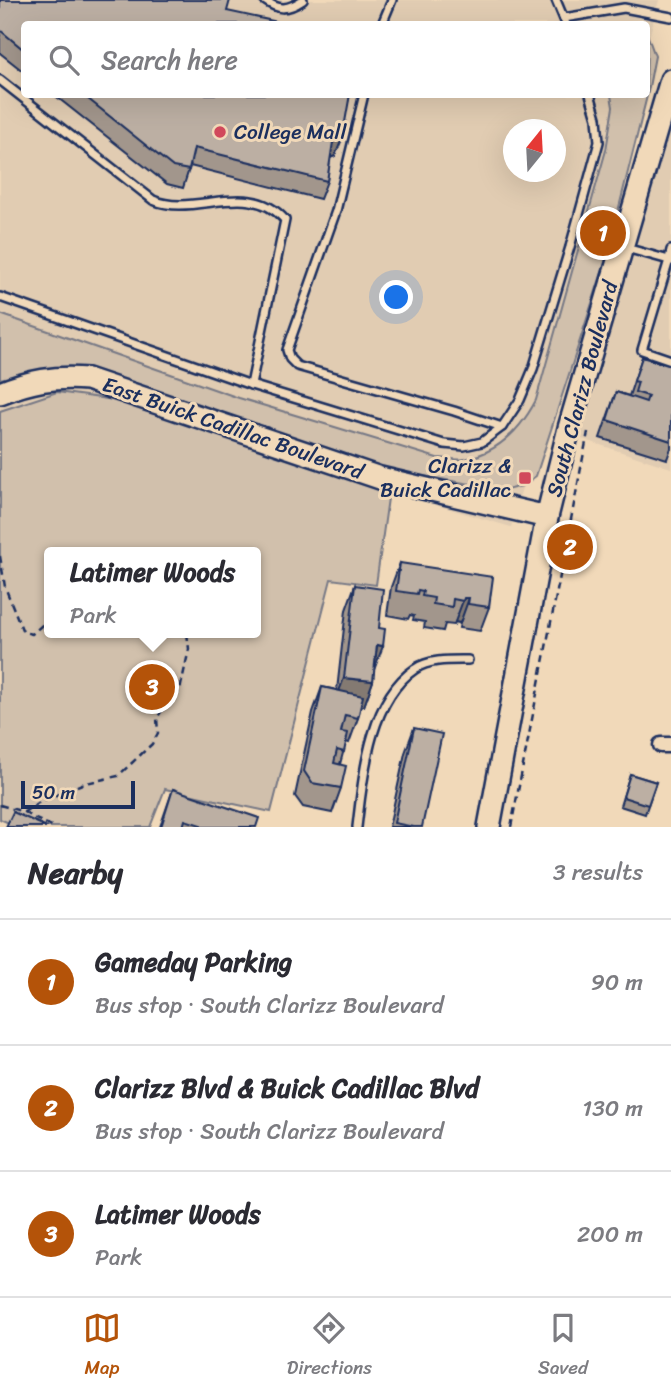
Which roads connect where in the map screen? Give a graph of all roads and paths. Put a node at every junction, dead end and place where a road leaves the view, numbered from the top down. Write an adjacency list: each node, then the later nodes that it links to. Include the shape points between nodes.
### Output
1 (264, 0): 2 (lane, via 285,9)
2 (303, 0)
3 (392, 0): 6 (lane)
4 (556, 0): 7 (lane)
5 (671, 17): 7 (lane, via 624,8)
6 (383, 21)
7 (565, 21)
8 (0, 80): 10 (lane)
9 (671, 80): 14 (street, South Clarizz Boulevard)
10 (21, 96)
11 (23, 98): 19 (lane, via 153,200 173,206 247,201 277,211 285,220)
12 (363, 98): 22 (lane, via 336,211 286,350 297,366)
13 (591, 98): 22 (lane, via 598,142 570,247 533,369)
14 (622, 247): 16 (lane); 23 (street, South Clarizz Boulevard)
15 (671, 250): 16 (lane)
16 (670, 261): 18 (lane, via 642,351)
17 (0, 297): 19 (lane)
18 (671, 360)
19 (251, 386): 22 (lane, via 444,444 482,442)
20 (0, 393): 23 (street, East Buick Cadillac Boulevard, via 40,379 87,379 380,478)
21 (590, 423): 33 (path)
22 (502, 427)
23 (547, 517): 32 (street, South Clarizz Boulevard)
24 (0, 556): 25 (path, via 5,587 23,632 32,634)
25 (44, 623)
26 (188, 638): 29 (path, via 180,690 157,718 158,733 152,744 118,775 82,784)
27 (468, 660): 31 (lane, via 440,660 416,668 393,690 373,734)
28 (0, 805): 29 (path)
29 (24, 812): 30 (path)
30 (54, 827)
31 (357, 827)
32 (489, 827)
33 (511, 827)

